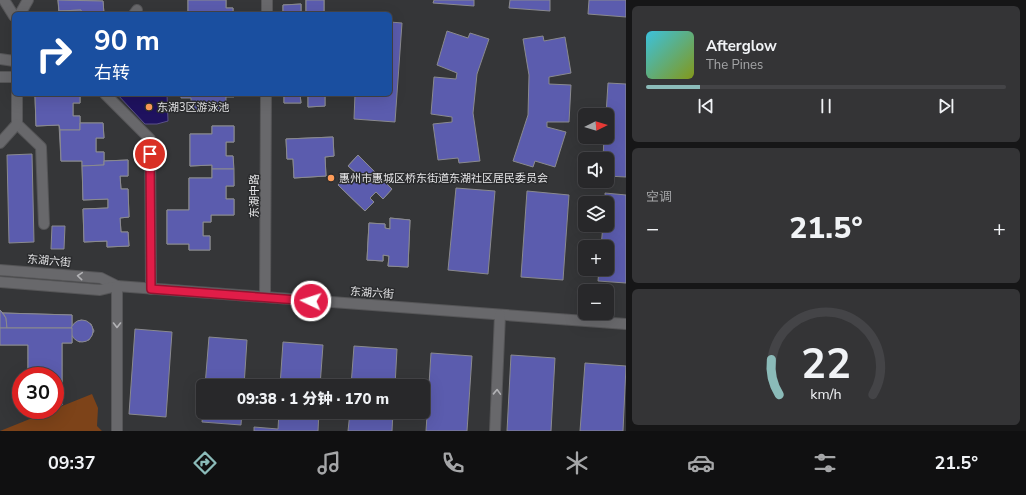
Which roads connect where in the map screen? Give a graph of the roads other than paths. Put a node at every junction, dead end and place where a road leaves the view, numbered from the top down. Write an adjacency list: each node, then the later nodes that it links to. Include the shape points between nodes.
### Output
1 (4, 0): 6 (street)
2 (28, 0): 4 (street)
3 (267, 0): 5 (street)
4 (21, 12)
5 (267, 12)
6 (12, 13)
7 (0, 59): 8 (street)
8 (12, 61)
9 (0, 77): 10 (street)
10 (12, 77)
11 (17, 96): 14 (street)
12 (107, 96): 20 (street, via 150,139)
13 (266, 96): 21 (street, 东湖中路)
14 (17, 124): 15 (street); 16 (street, via 41,147)
15 (0, 143)
16 (44, 224)
17 (0, 270): 19 (street, 东湖六街, one-way to 17, via 101,278)
18 (0, 282): 19 (street, 东湖六街, via 100,290)
19 (117, 286): 20 (street, 东湖六街); 24 (street, one-way to 24)
20 (151, 289): 21 (street, 东湖六街)
21 (265, 298): 22 (street, 东湖六街)
22 (500, 315): 23 (street, 东湖六街); 25 (street, one-way to 22)
23 (626, 324)
24 (117, 431)
25 (495, 431)

